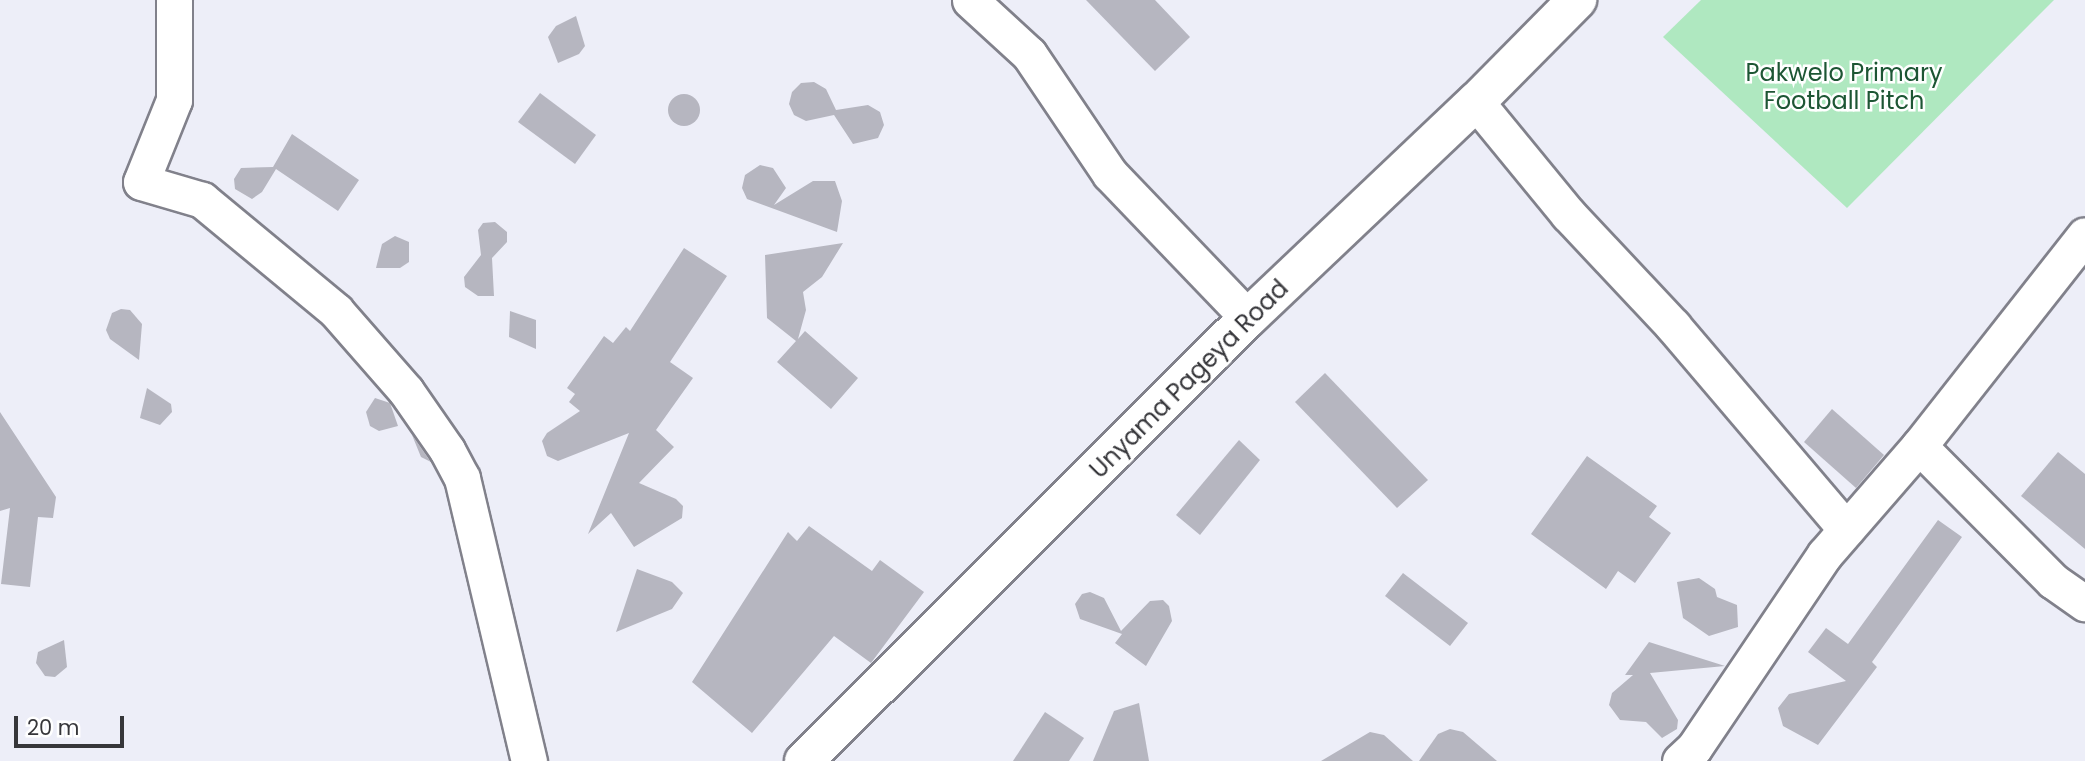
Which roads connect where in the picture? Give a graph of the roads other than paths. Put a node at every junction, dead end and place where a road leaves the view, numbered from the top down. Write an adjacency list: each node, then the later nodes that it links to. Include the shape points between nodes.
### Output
1 (174, 0): 10 (street, via 174,100 141,182 202,200 336,311 406,391 447,450 462,478)
2 (970, 0): 6 (street, via 1030,54 1110,174)
3 (1577, 0): 4 (street, Unyama Pageya Road)
4 (1476, 103): 6 (street, Unyama Pageya Road); 8 (street)
5 (2085, 235): 7 (street)
6 (1248, 318): 11 (street, Unyama Pageya Road)
7 (1919, 446): 8 (street); 9 (street, via 2053,581)
8 (1846, 528): 12 (street, via 1788,602 1700,739)
9 (2085, 603)
10 (529, 761)
11 (804, 761)
12 (1679, 761)

